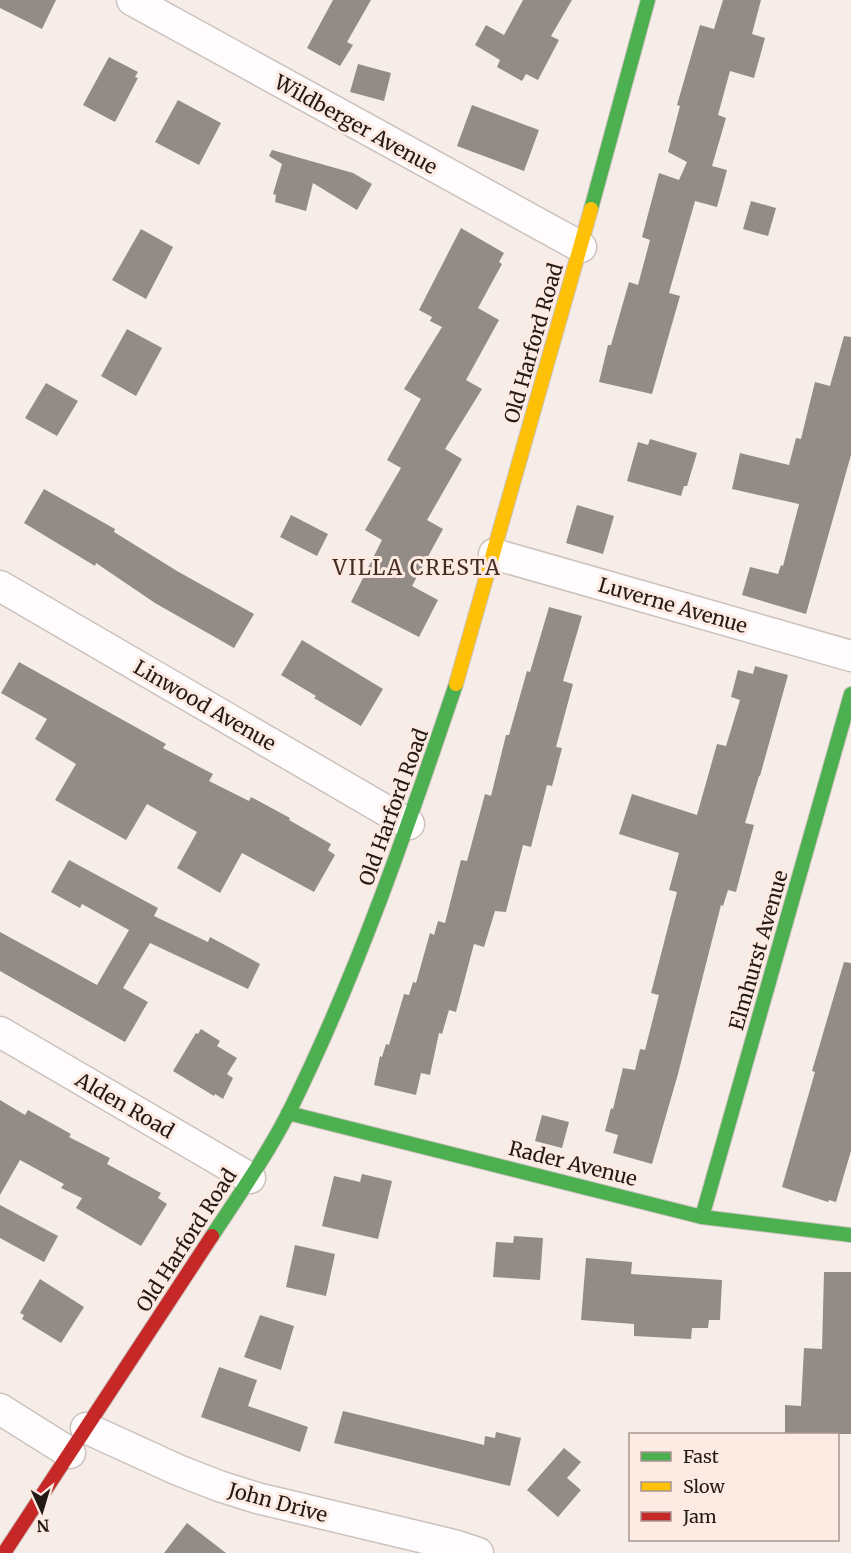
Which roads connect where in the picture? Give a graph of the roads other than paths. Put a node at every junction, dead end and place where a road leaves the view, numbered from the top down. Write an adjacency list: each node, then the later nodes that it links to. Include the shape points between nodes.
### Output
1 (132, 0): 3 (street, Wildberger Avenue)
2 (648, 0): 3 (street, Old Harford Road)
3 (581, 247): 4 (street, Old Harford Road)
4 (494, 554): 6 (street, Luverne Avenue); 8 (street, Old Harford Road)
5 (0, 586): 8 (street, Linwood Avenue)
6 (851, 656)
7 (851, 694): 12 (street, Elmhurst Avenue)
8 (409, 824): 10 (street, Old Harford Road, via 346,986)
9 (0, 1032): 11 (street, Alden Road)
10 (288, 1113): 11 (street, Old Harford Road); 12 (street, Rader Avenue)
11 (250, 1178): 15 (street, Old Harford Road)
12 (702, 1216): 13 (street, Rader Avenue)
13 (851, 1235)
14 (0, 1409): 16 (street)
15 (86, 1428): 16 (street, Old Harford Road); 18 (street, John Drive, via 219,1486)
16 (70, 1453): 17 (street, Old Harford Road)
17 (4, 1553)
18 (478, 1553)

